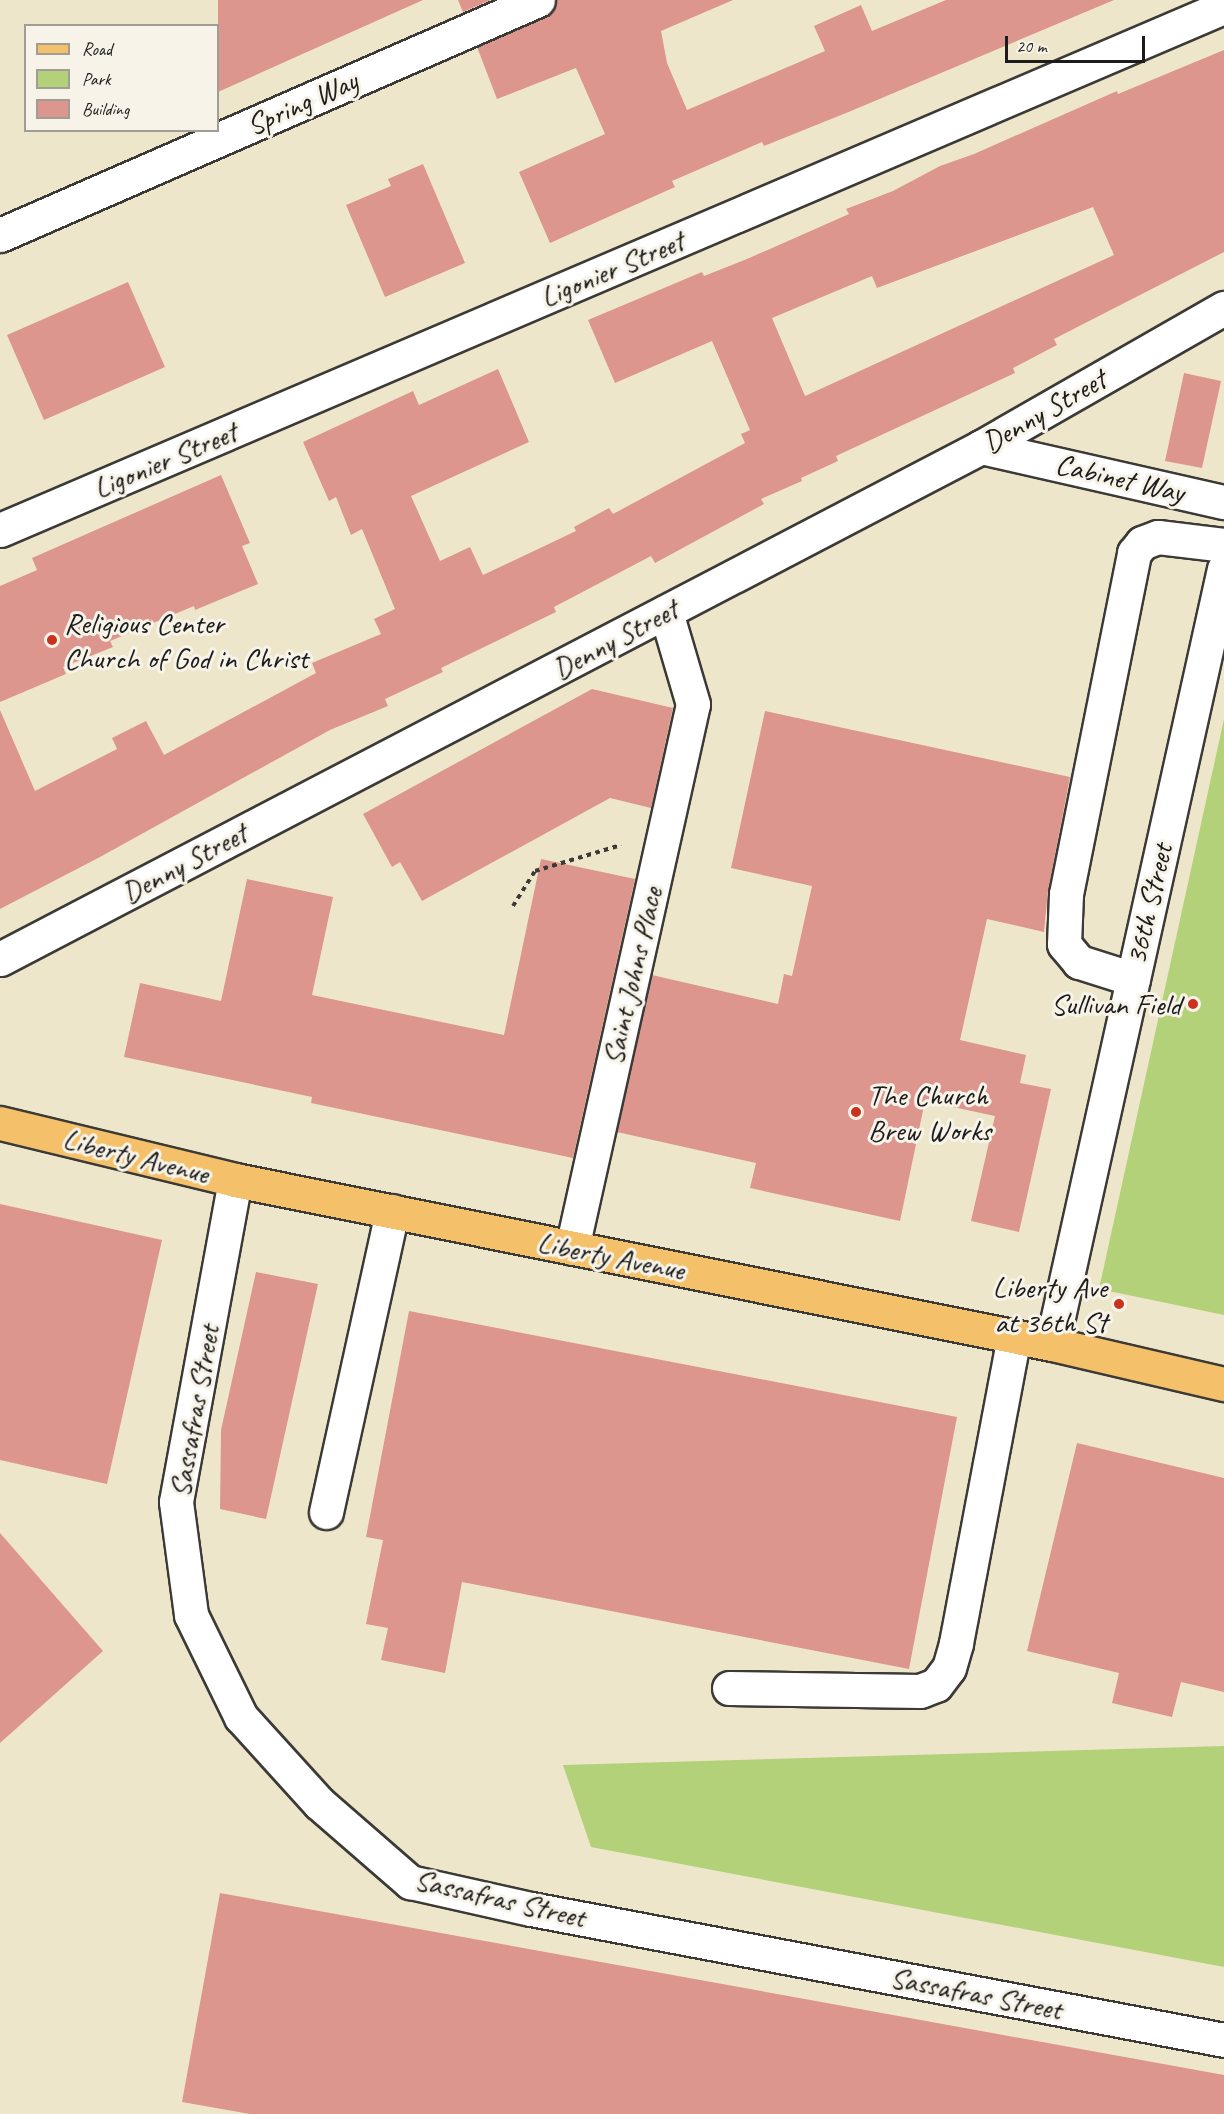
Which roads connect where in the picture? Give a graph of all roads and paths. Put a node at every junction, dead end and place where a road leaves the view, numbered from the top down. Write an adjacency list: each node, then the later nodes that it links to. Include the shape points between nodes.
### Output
1 (538, 0): 3 (street, Spring Way)
2 (1224, 7): 7 (street, Ligonier Street)
3 (0, 235)
4 (1224, 308): 5 (street, Denny Street)
5 (981, 447): 6 (street, Cabinet Way); 10 (street, Denny Street)
6 (1224, 502)
7 (0, 530)
8 (1224, 545): 14 (street, via 1158,537 1142,543 1134,553 1066,894 1064,944 1078,962)
9 (1224, 569): 14 (street, 36th Street)
10 (666, 612): 11 (street, Saint Johns Place, via 693,704); 13 (street, Denny Street)
11 (660, 850): 12 (path, via 628,842 535,871); 18 (street, Saint Johns Place)
12 (513, 906)
13 (0, 959)
14 (1133, 979): 20 (street, 36th Street)
15 (0, 1123): 16 (main road, Liberty Avenue)
16 (235, 1180): 17 (main road, Liberty Avenue); 24 (street, Sassafras Street, via 176,1502 191,1615 241,1717 319,1803 410,1882 531,1909)
17 (392, 1211): 18 (main road, Liberty Avenue); 22 (street)
18 (572, 1248): 19 (main road, Liberty Avenue)
19 (1014, 1337): 20 (main road, Liberty Avenue); 23 (street, via 956,1643 949,1668 936,1685 920,1691)
20 (1052, 1344): 21 (main road, Liberty Avenue)
21 (1224, 1384)
22 (326, 1512)
23 (729, 1688)
24 (1224, 2040)

